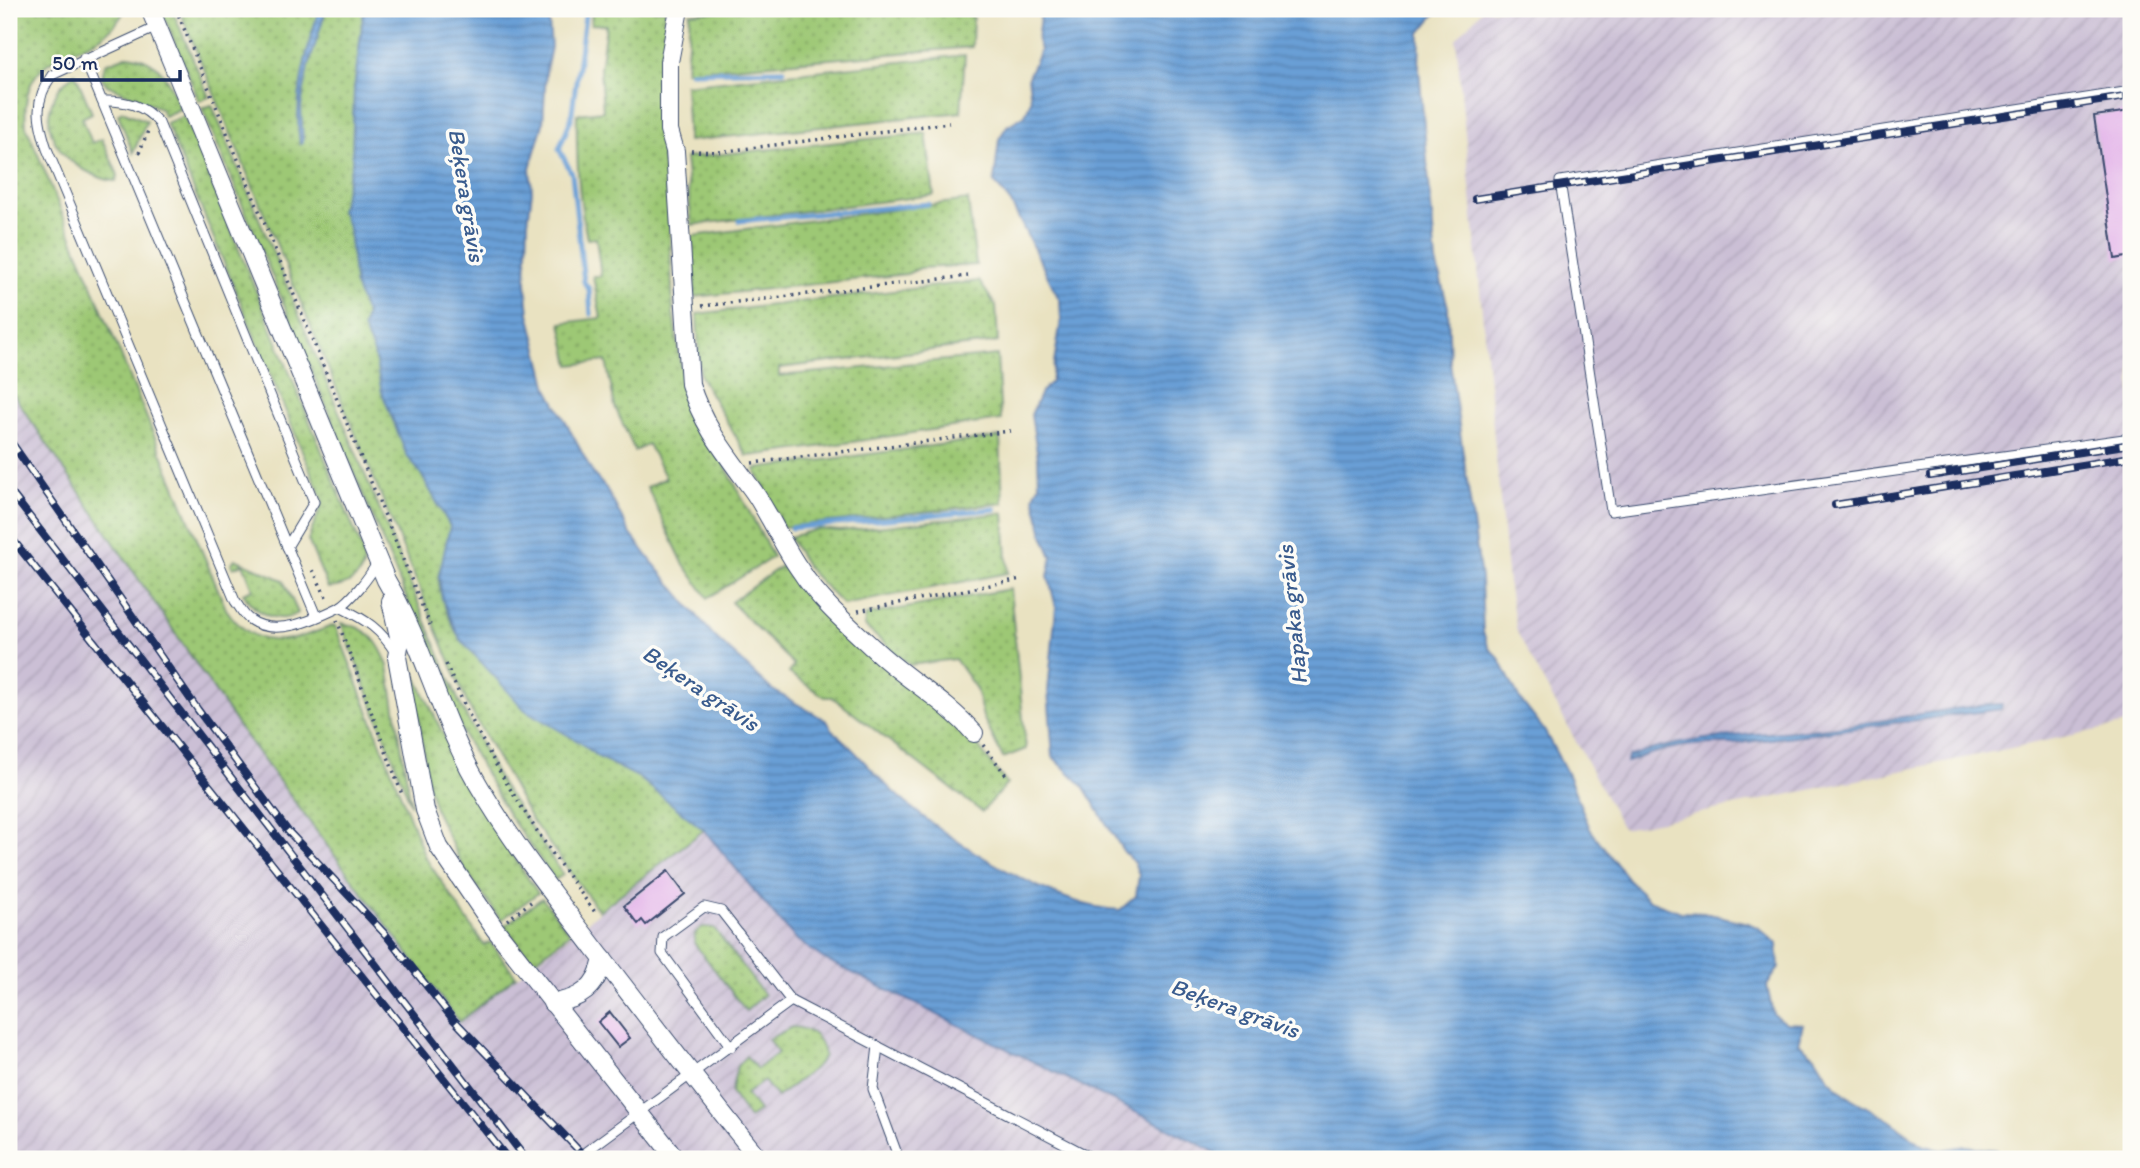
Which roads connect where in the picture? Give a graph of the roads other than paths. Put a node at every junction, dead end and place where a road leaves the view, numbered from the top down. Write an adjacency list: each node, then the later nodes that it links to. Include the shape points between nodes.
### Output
1 (149, 9): 3 (street)
2 (679, 9): 14 (street, via 669,62 669,130 675,151 690,384 697,410 755,494 800,571 838,615 909,681 951,707)
3 (157, 27): 4 (lane); 9 (street)
4 (84, 58): 6 (lane); 12 (lane, via 61,69 43,88 37,111 40,128 235,601 249,619 273,627 297,626)
5 (2131, 91): 7 (lane, via 1560,181 1611,510)
6 (102, 101): 8 (lane); 8 (lane, via 120,100 149,111 159,123 314,502)
7 (2131, 438)
8 (287, 547): 12 (lane)
9 (378, 561): 10 (street); 11 (lane, via 368,580)
10 (386, 580): 13 (street, via 400,641); 15 (street, via 405,613 477,782 509,834)
11 (336, 608): 12 (lane); 13 (lane, via 368,620)
12 (316, 616)
13 (397, 657): 17 (street, via 425,810 439,847)
14 (974, 733)
15 (603, 959): 17 (street, via 590,988 569,1001); 20 (street)
16 (791, 1002): 18 (lane); 19 (lane); 19 (lane, via 721,911 704,907 663,937 662,953)
17 (552, 1003): 21 (street)
18 (878, 1046): 22 (lane, via 873,1089); 27 (lane)
19 (731, 1047): 20 (lane)
20 (692, 1075): 21 (lane); 25 (street)
21 (639, 1113): 23 (lane); 24 (street)
22 (898, 1157): 26 (lane)
23 (576, 1159)
24 (676, 1159)
25 (759, 1159)
26 (908, 1159)
27 (1094, 1159)

